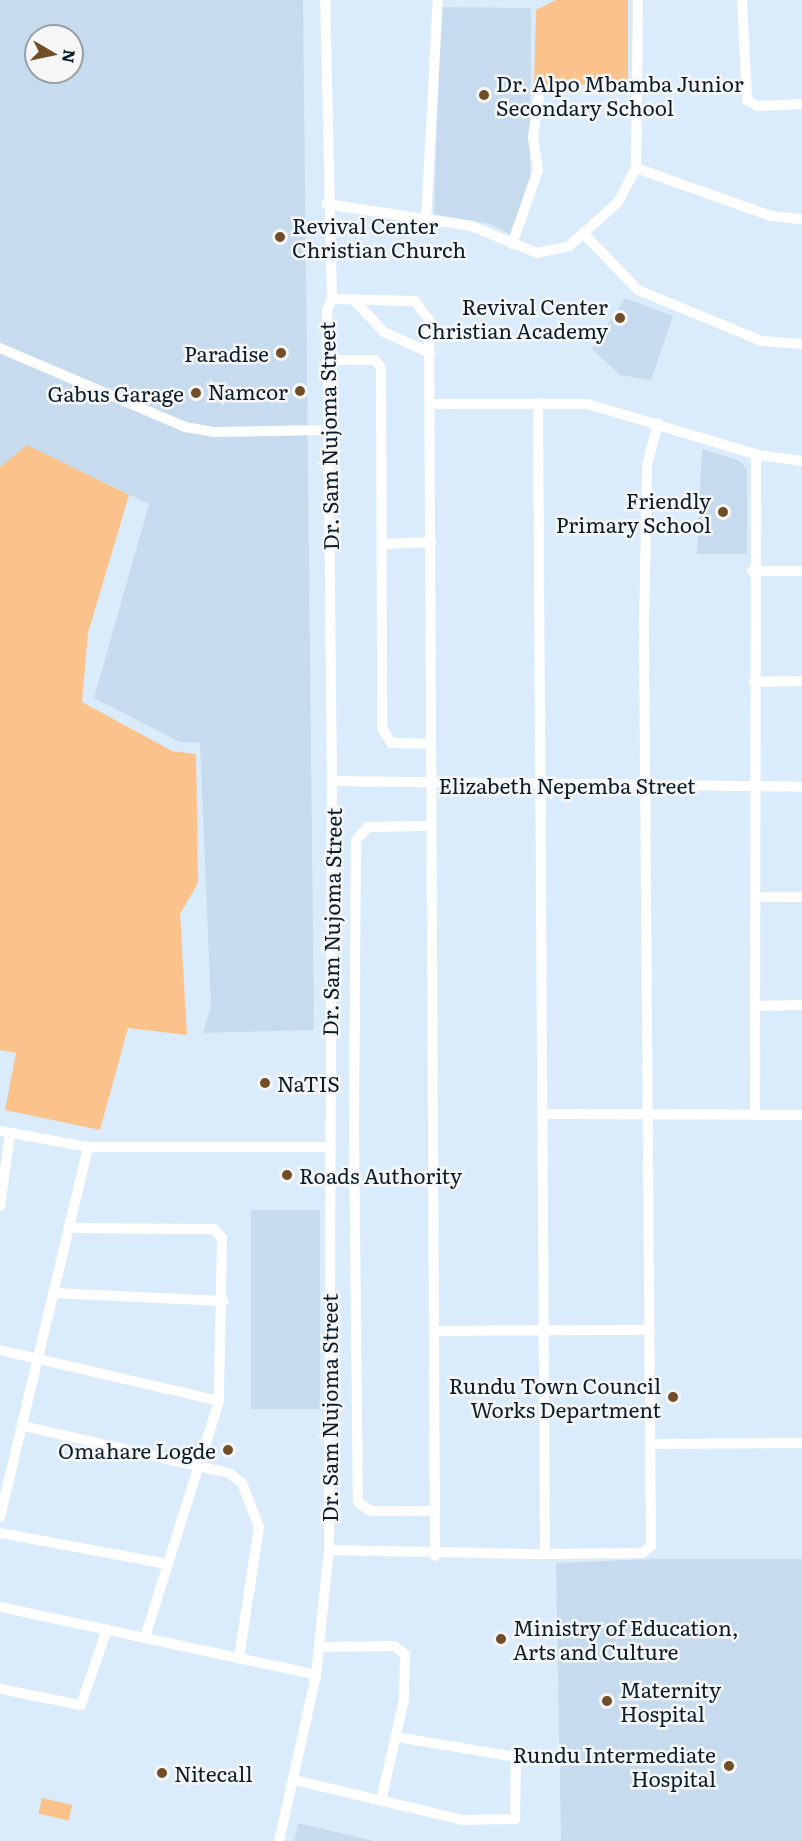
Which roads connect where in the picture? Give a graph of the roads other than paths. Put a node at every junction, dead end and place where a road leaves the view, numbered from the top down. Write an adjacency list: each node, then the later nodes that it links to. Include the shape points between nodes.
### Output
1 (325, 0): 8 (street, Dr. Sam Nujoma Street)
2 (438, 0): 9 (street)
3 (638, 0): 7 (street)
4 (742, 0): 6 (street, via 747,100 758,106)
5 (539, 97): 12 (street, via 533,136 538,170)
6 (802, 104)
7 (636, 168): 10 (street, via 771,216); 11 (street, via 618,202)
8 (326, 204): 9 (street); 13 (street, Dr. Sam Nujoma Street)
9 (426, 219): 12 (street, via 471,226)
10 (802, 219)
11 (584, 234): 12 (street, via 552,253); 15 (street, via 638,290 762,340)
12 (512, 244)
13 (332, 299): 14 (street); 18 (street, Dr. Sam Nujoma Street)
14 (353, 299): 17 (street, via 384,332); 17 (street, via 406,299 421,305 429,321)
15 (802, 344)
16 (0, 348): 22 (street, via 191,428)
17 (430, 353): 20 (street)
18 (327, 360): 22 (street, Dr. Sam Nujoma Street); 26 (street, via 375,360 381,368)
19 (538, 403): 20 (street); 21 (street, via 588,404); 34 (street)
20 (432, 404): 25 (street)
21 (658, 423): 23 (street); 35 (street, via 647,465)
22 (327, 430): 32 (street, Dr. Sam Nujoma Street)
23 (756, 455): 24 (street); 27 (street)
24 (802, 462)
25 (431, 542): 26 (street); 31 (street)
26 (382, 544): 31 (street, via 382,728 391,743)
27 (752, 571): 28 (street); 30 (street)
28 (802, 571)
29 (802, 681): 30 (street)
30 (754, 682): 36 (street)
31 (430, 744): 33 (street)
32 (332, 781): 33 (street, Elizabeth Nepemba Street); 49 (street, Dr. Sam Nujoma Street)
33 (430, 784): 34 (street, Elizabeth Nepemba Street); 38 (street)
34 (541, 787): 35 (street, Elizabeth Nepemba Street); 44 (street)
35 (649, 787): 36 (street, Elizabeth Nepemba Street); 43 (street)
36 (755, 787): 37 (street, Elizabeth Nepemba Street); 39 (street)
37 (802, 787)
38 (430, 826): 56 (street); 64 (street, via 368,827 356,840 357,1493 358,1502 371,1511)
39 (755, 897): 40 (street); 42 (street)
40 (802, 897)
41 (802, 1005): 42 (street)
42 (755, 1006): 45 (street)
43 (649, 1113): 44 (street); 45 (street); 55 (street)
44 (543, 1114): 54 (street)
45 (755, 1115): 46 (street)
46 (802, 1115)
47 (5, 1132): 48 (street); 50 (street)
48 (88, 1147): 49 (street); 51 (street)
49 (329, 1147): 67 (street, Dr. Sam Nujoma Street)
50 (0, 1206)
51 (69, 1228): 52 (street); 53 (street, via 214,1229 222,1238)
52 (53, 1293): 53 (street); 58 (street)
53 (224, 1301): 59 (street)
54 (543, 1330): 55 (street); 56 (street); 68 (street)
55 (650, 1330): 62 (street)
56 (435, 1331): 64 (street)
57 (0, 1350): 58 (street)
58 (37, 1359): 59 (street); 60 (street)
59 (219, 1401): 63 (street)
60 (23, 1426): 63 (street); 65 (street)
61 (802, 1443): 62 (street)
62 (651, 1444): 68 (street, via 647,1550)
63 (200, 1466): 70 (street); 75 (street, via 229,1473 242,1484 257,1514 258,1549)
64 (435, 1510): 69 (street)
65 (0, 1517)
66 (0, 1533): 70 (street)
67 (329, 1550): 69 (street); 74 (street, Dr. Sam Nujoma Street)
68 (544, 1554): 69 (street)
69 (435, 1556)
70 (167, 1564): 73 (street)
71 (0, 1607): 72 (street)
72 (107, 1629): 73 (street); 77 (street, via 81,1705)
73 (145, 1637): 75 (street)
74 (320, 1647): 76 (street, Dr. Sam Nujoma Street); 78 (street, via 401,1648 406,1680)
75 (239, 1658): 76 (street)
76 (316, 1675): 79 (street, Dr. Sam Nujoma Street)
77 (0, 1689)
78 (396, 1737): 80 (street); 80 (street, via 516,1756 517,1814 512,1821 463,1820)
79 (294, 1780): 80 (street); 81 (street, Dr. Sam Nujoma Street)
80 (381, 1801)
81 (279, 1841)

